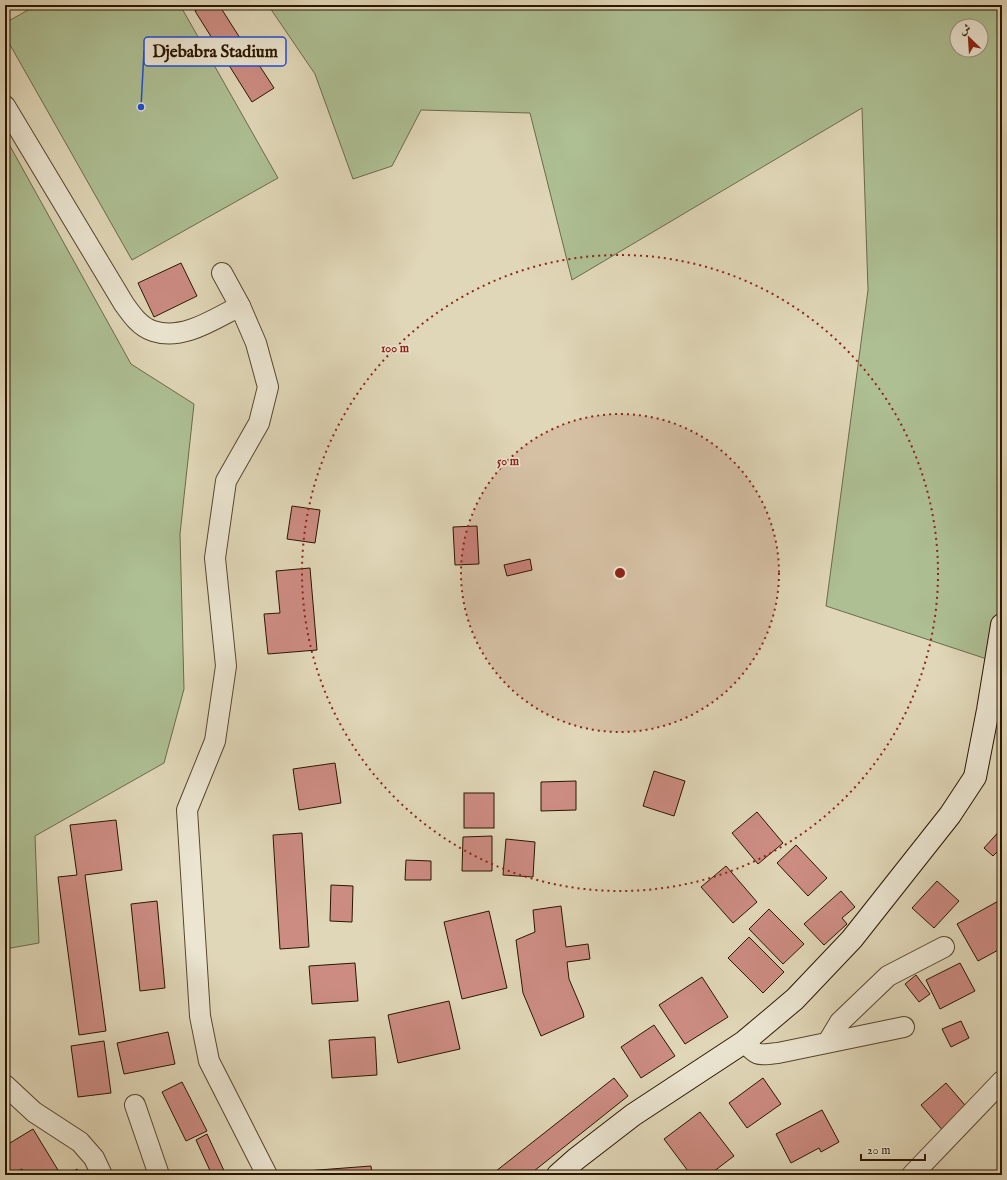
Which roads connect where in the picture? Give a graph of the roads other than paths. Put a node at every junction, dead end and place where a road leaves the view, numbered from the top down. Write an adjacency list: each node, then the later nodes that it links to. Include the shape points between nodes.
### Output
1 (5, 106): 3 (street, via 124,304 143,326 162,333 188,331)
2 (222, 273): 3 (street)
3 (240, 306): 14 (street, via 256,343 268,387 259,423 226,481 215,558 226,666 215,741 187,810 200,1016 209,1061)
4 (1002, 625): 7 (street, via 975,777 950,816 852,939 795,1000)
5 (944, 947): 8 (street, via 888,976 840,1022)
6 (904, 1027): 8 (street)
7 (744, 1042): 8 (street, via 759,1055); 15 (street, via 633,1115)
8 (828, 1042)
9 (1002, 1081): 16 (street)
10 (5, 1085): 12 (street, via 34,1112 80,1142 94,1158)
11 (135, 1105): 13 (street)
12 (102, 1175)
13 (159, 1175)
14 (267, 1175)
15 (558, 1175)
16 (912, 1175)

